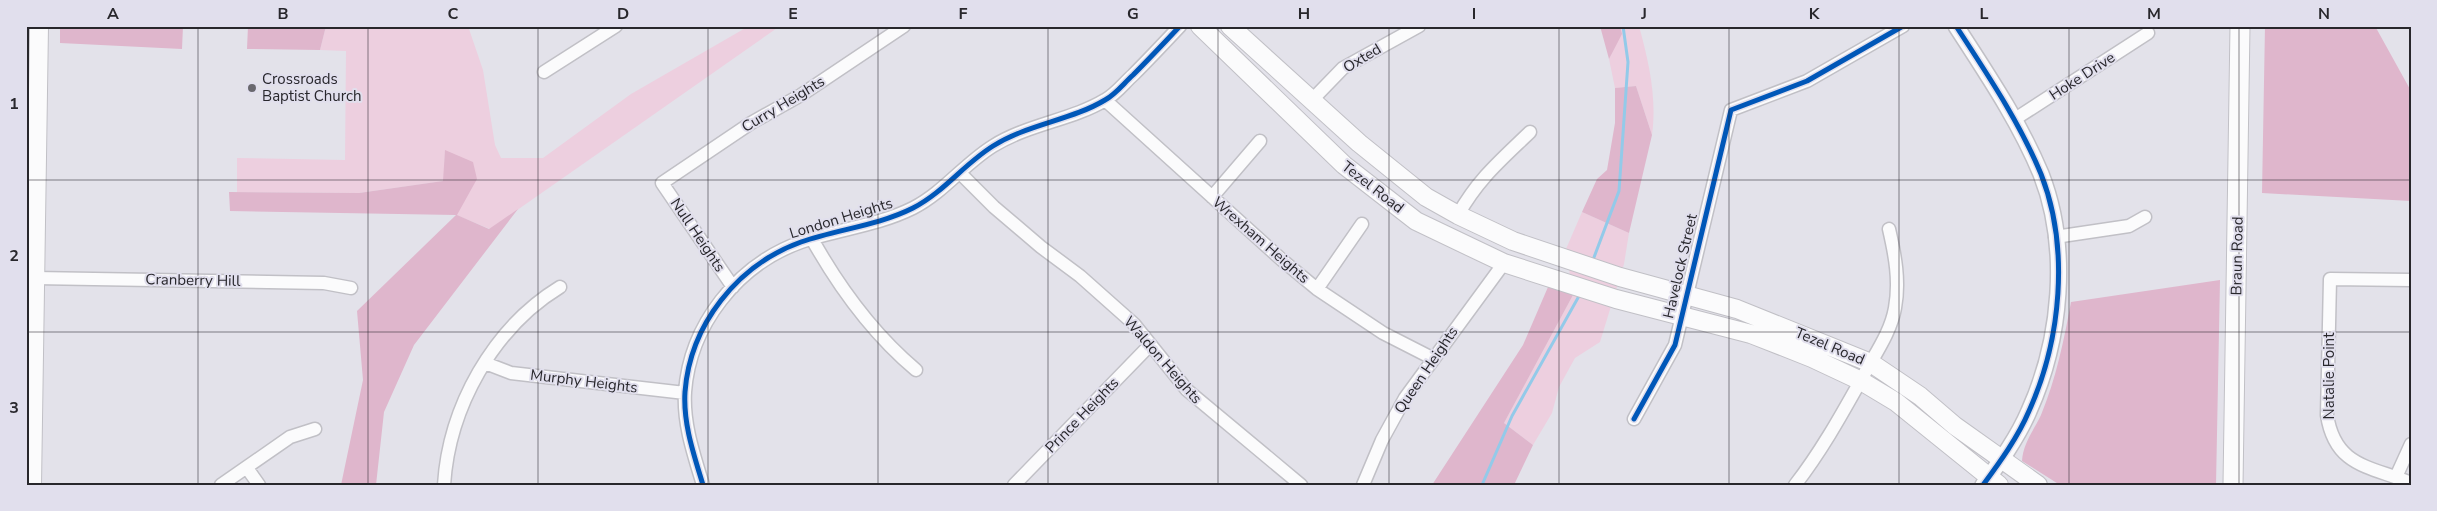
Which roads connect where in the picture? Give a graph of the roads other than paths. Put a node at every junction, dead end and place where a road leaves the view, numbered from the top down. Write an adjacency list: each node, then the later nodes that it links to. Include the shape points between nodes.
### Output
1 (39, 26): 29 (main road)
2 (616, 26): 12 (street)
3 (904, 26): 19 (street, Curry Heights)
4 (1180, 26): 13 (street, London Heights)
5 (1200, 26): 27 (main road, Tezel Road, via 1344,165 1379,193 1416,220)
6 (1230, 26): 14 (main road, Tezel Road)
7 (1419, 26): 14 (street, Oxted, via 1343,68)
8 (1903, 26): 36 (street, Havelock Street, via 1807,81 1731,110)
9 (1956, 26): 15 (street)
10 (2240, 26): 64 (main road, Braun Road)
11 (2148, 33): 15 (street, Hoke Drive)
12 (544, 72)
13 (1105, 100): 18 (street, London Heights, via 995,145); 20 (street, Wrexham Heights)
14 (1312, 100): 21 (main road, Tezel Road, via 1426,197)
15 (2015, 119): 25 (street, via 2042,176)
16 (1530, 132): 21 (street, via 1483,177)
17 (1260, 141): 20 (street)
18 (960, 173): 26 (street, London Heights, via 931,197 906,211 873,224); 38 (street, Waldon Heights, via 1027,236 1099,292 1134,324)
19 (662, 183): 32 (street, Null Heights)
20 (1212, 197): 34 (street, Wrexham Heights)
21 (1458, 215): 28 (main road, Tezel Road, via 1514,241)
22 (2145, 217): 25 (street, via 2129,226)
23 (1362, 224): 34 (street)
24 (1888, 229): 41 (street, via 1897,269 1895,308)
25 (2055, 237): 49 (street, via 2057,307 2044,375 2029,412)
26 (812, 239): 32 (street, London Heights, via 770,257); 42 (street, via 853,306 879,336)
27 (1504, 262): 35 (main road, Tezel Road); 39 (street, Queen Heights)
28 (1591, 268): 35 (street); 36 (main road, Tezel Road)
29 (35, 278): 33 (street, Cranberry Hill, via 324,282); 44 (main road)
30 (2411, 280): 51 (street, Natalie Point, via 2330,279 2329,431 2345,456)
31 (560, 287): 40 (street, via 518,319)
32 (733, 287): 45 (street, London Heights, via 716,307 699,338)
33 (351, 288)
34 (1317, 289): 39 (street, Wrexham Heights, via 1383,333)
35 (1584, 289): 37 (main road, Tezel Road)
36 (1686, 295): 37 (street, Havelock Street); 41 (main road, Tezel Road, via 1765,319)
37 (1681, 314): 43 (main road, Tezel Road, via 1751,334); 46 (street, Havelock Street, via 1671,356)
38 (1150, 345): 59 (street, Prince Heights); 60 (street, Waldon Heights, via 1187,390)
39 (1432, 358): 61 (street, Queen Heights, via 1404,398)
40 (485, 362): 45 (street, Murphy Heights, via 511,372); 57 (street, via 457,420 449,447)
41 (1870, 363): 43 (street); 49 (main road, Tezel Road, via 1920,396)
42 (916, 370)
43 (1861, 381): 52 (main road, Tezel Road, via 1896,402); 62 (street, via 1830,435)
44 (30, 384): 54 (main road)
45 (685, 393): 58 (street, London Heights, via 691,445)
46 (1634, 419)
47 (315, 430): 50 (street, via 290,437)
48 (2411, 444): 51 (street)
49 (2000, 460): 52 (street); 63 (main road, Tezel Road)
50 (246, 468): 55 (street); 56 (street)
51 (2396, 477): 53 (street, Natalie Point)
52 (1990, 482)
53 (2411, 484)
54 (32, 485)
55 (221, 485)
56 (259, 485)
57 (444, 485)
58 (702, 485)
59 (1014, 485)
60 (1301, 485)
61 (1363, 485)
62 (1795, 485)
63 (2038, 485)
64 (2233, 485)

